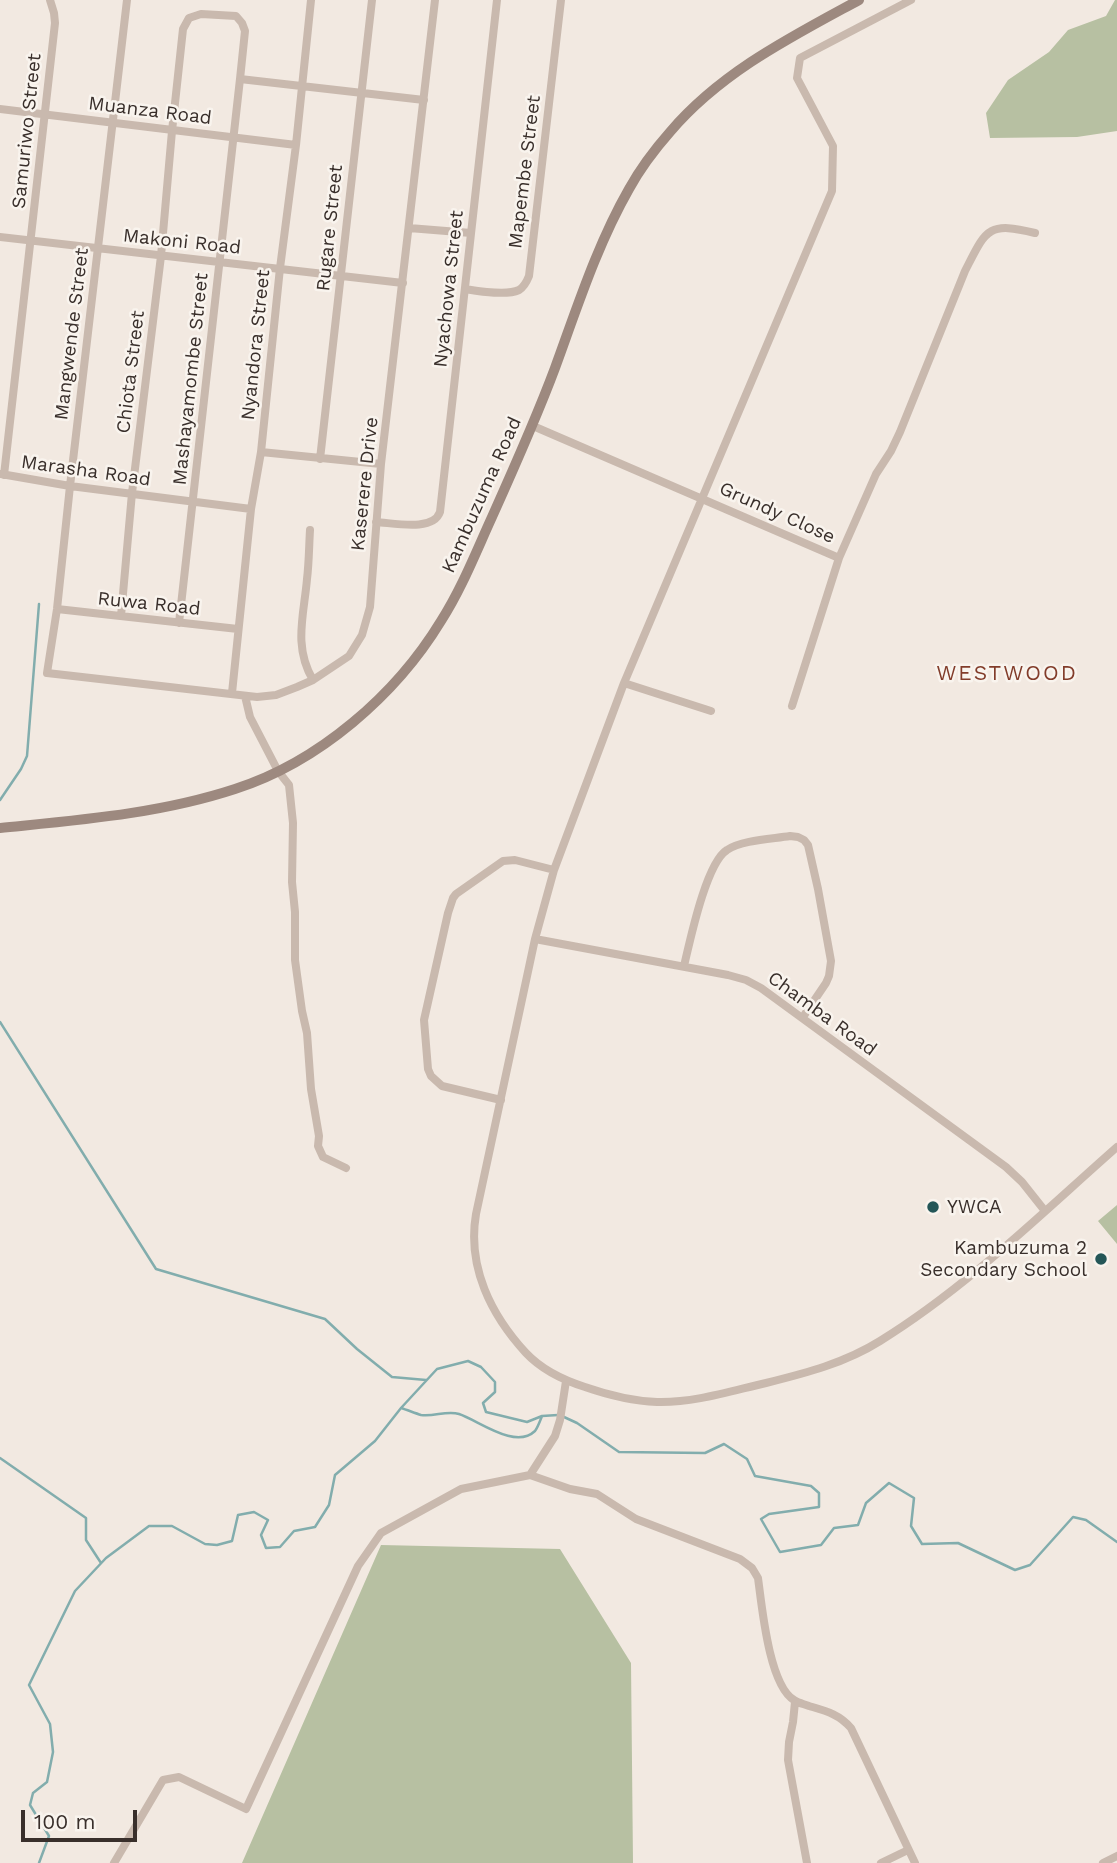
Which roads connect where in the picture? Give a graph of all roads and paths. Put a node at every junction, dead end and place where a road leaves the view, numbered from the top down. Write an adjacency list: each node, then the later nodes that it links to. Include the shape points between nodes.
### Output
1 (50, 0): 15 (street, Samuriwo Street, via 55,23)
2 (127, 0): 16 (street, Mangwende Street)
3 (311, 0): 11 (street, Nyandora Street)
4 (372, 0): 12 (street, Rugare Street)
5 (435, 0): 13 (street, Kaserere Drive)
6 (497, 0): 21 (street, Nyachowa Street)
7 (561, 0): 31 (street, Mapembe Street, via 529,276 516,292)
8 (859, 0): 32 (main road, Kambuzuma Road, via 752,60 706,95 669,133 616,214)
9 (911, 0): 39 (street, via 800,58 797,78 833,146 832,191)
10 (240, 79): 11 (street); 17 (street, Chiota Street, via 242,23 236,16 189,18 183,29); 18 (street, Mashayamombe Street)
11 (301, 86): 12 (street); 19 (street, Nyandora Street)
12 (360, 93): 13 (street); 29 (street, Rugare Street)
13 (424, 100): 20 (street, Kaserere Drive)
14 (0, 108): 15 (street, Muanza Road)
15 (44, 114): 16 (street, Muanza Road); 24 (street, Samuriwo Street)
16 (113, 122): 17 (street, Muanza Road); 25 (street, Mangwende Street)
17 (172, 131): 18 (street, Muanza Road); 26 (street, Chiota Street)
18 (233, 138): 19 (street, Muanza Road); 27 (street, Mashayamombe Street)
19 (296, 145): 28 (street, Nyandora Street)
20 (409, 228): 21 (street); 30 (street, Kaserere Drive)
21 (471, 233): 31 (street, Nyachowa Street)
22 (1035, 233): 44 (street, via 995,228 981,241 900,432)
23 (0, 237): 24 (street, Makoni Road)
24 (30, 241): 25 (street, Makoni Road); 36 (street, Samuriwo Street)
25 (99, 248): 26 (street, Makoni Road); 37 (street, Mangwende Street)
26 (161, 256): 27 (street, Makoni Road); 38 (street, Chiota Street)
27 (220, 261): 28 (street, Makoni Road); 40 (street, Mashayamombe Street)
28 (280, 268): 29 (street, Makoni Road); 33 (street, Nyandora Street)
29 (340, 275): 30 (street, Makoni Road); 34 (street, Rugare Street)
30 (403, 283): 35 (street, Kaserere Drive)
31 (465, 289): 42 (street, Nyachowa Street, via 439,517 430,524)
32 (533, 426): 39 (street, Grundy Close); 56 (main road, Kambuzuma Road, via 462,583 414,661 358,717)
33 (261, 452): 34 (street); 41 (street, Nyandora Street)
34 (320, 459): 35 (street)
35 (381, 464): 42 (street, Kaserere Drive)
36 (2, 475): 37 (street, Marasha Road)
37 (70, 486): 38 (street, Marasha Road); 45 (street, Mangwende Street)
38 (132, 493): 40 (street, Marasha Road); 46 (street, Chiota Street)
39 (701, 497): 44 (street, Grundy Close); 51 (street)
40 (194, 500): 41 (street, Marasha Road); 47 (street, Mashayamombe Street)
41 (251, 509): 48 (street, Nyandora Street)
42 (376, 522): 50 (street, Kaserere Drive, via 370,607 362,635 349,656)
43 (310, 530): 50 (street, via 301,648)
44 (839, 558): 54 (street)
45 (57, 609): 46 (street, Ruwa Road); 49 (street, Mangwende Street)
46 (121, 616): 47 (street, Ruwa Road)
47 (179, 623): 48 (street, Ruwa Road)
48 (238, 629): 52 (street, Nyandora Street)
49 (47, 673): 52 (street, Kaserere Drive)
50 (313, 680): 53 (street, Kaserere Drive, via 276,695)
51 (624, 683): 55 (street); 58 (street)
52 (232, 693): 53 (street, Kaserere Drive)
53 (245, 696): 56 (street, via 250,718)
54 (792, 706)
55 (711, 711)
56 (278, 771): 57 (main road, Kambuzuma Road, via 189,802); 64 (street, via 289,785 292,804 295,960 318,1146 323,1157)
57 (0, 828)
58 (554, 870): 59 (street); 62 (street, via 503,860 456,894 448,913 424,1020 428,1069 442,1086)
59 (534, 939): 60 (street, Chamba Road); 62 (street)
60 (684, 967): 61 (street, Chamba Road, via 746,980); 61 (street, via 702,900 720,856 740,844 798,836 810,851 831,961 829,976)
61 (803, 1017): 65 (street, Chamba Road, via 1006,1167)
62 (501, 1100): 66 (street, via 474,1225 475,1262 491,1303 511,1335 542,1367)
63 (1117, 1147): 65 (street)
64 (346, 1168)
65 (1045, 1211): 66 (street, via 935,1305 878,1343 828,1366 738,1390 671,1401 606,1394)
66 (566, 1381): 67 (street, via 561,1420)
67 (530, 1475): 68 (street, via 597,1494 636,1519 747,1563 758,1578 777,1678); 71 (street, via 461,1489 381,1533 358,1566 246,1809 178,1777 163,1780)
68 (795, 1702): 69 (street, via 837,1715 851,1728); 72 (street, via 788,1760)
69 (908, 1850): 73 (street); 74 (street)
70 (1117, 1856): 75 (street)
71 (114, 1863)
72 (807, 1863)
73 (881, 1863)
74 (915, 1863)
75 (1103, 1863)

